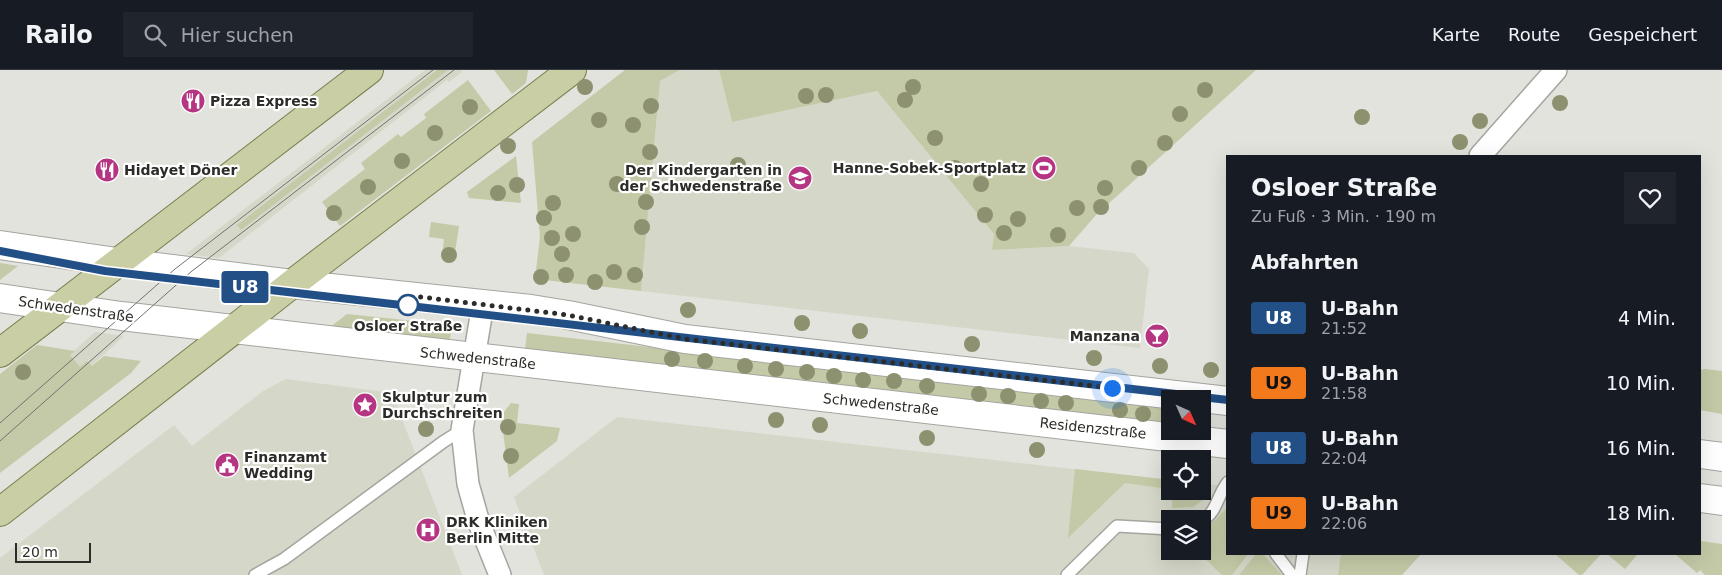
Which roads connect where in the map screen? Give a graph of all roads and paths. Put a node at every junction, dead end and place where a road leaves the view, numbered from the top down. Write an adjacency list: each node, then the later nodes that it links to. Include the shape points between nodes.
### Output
1 (369, 70): 6 (main road)
2 (1556, 70): 4 (street)
3 (559, 76): 7 (main road)
4 (1481, 155)
5 (0, 245): 6 (main road)
6 (117, 262): 7 (main road); 10 (main road)
7 (292, 284): 9 (main road); 11 (main road)
8 (0, 298): 10 (main road, Schwedenstraße)
9 (484, 304): 13 (street); 14 (main road, via 568,315 685,339)
10 (59, 307): 11 (main road, Schwedenstraße); 12 (main road)
11 (233, 329): 13 (main road, Schwedenstraße); 23 (main road)
12 (0, 353)
13 (476, 358): 15 (main road, Schwedenstraße); 16 (street)
14 (1226, 401)
15 (958, 412): 17 (main road, Residenzstraße)
16 (462, 430): 28 (lane, via 284,560); 29 (street, via 468,484)
17 (1226, 444)
18 (1701, 454): 19 (main road)
19 (1722, 457)
20 (1226, 485): 24 (lane, via 1218,497 1218,506)
21 (1701, 498): 22 (main road)
22 (1722, 501)
23 (0, 512)
24 (1211, 513)
25 (1161, 528): 30 (lane, via 1117,526)
26 (1277, 555): 31 (lane)
27 (1303, 555): 32 (lane)
28 (255, 575)
29 (500, 575)
30 (1067, 575)
31 (1292, 575)
32 (1300, 575)

